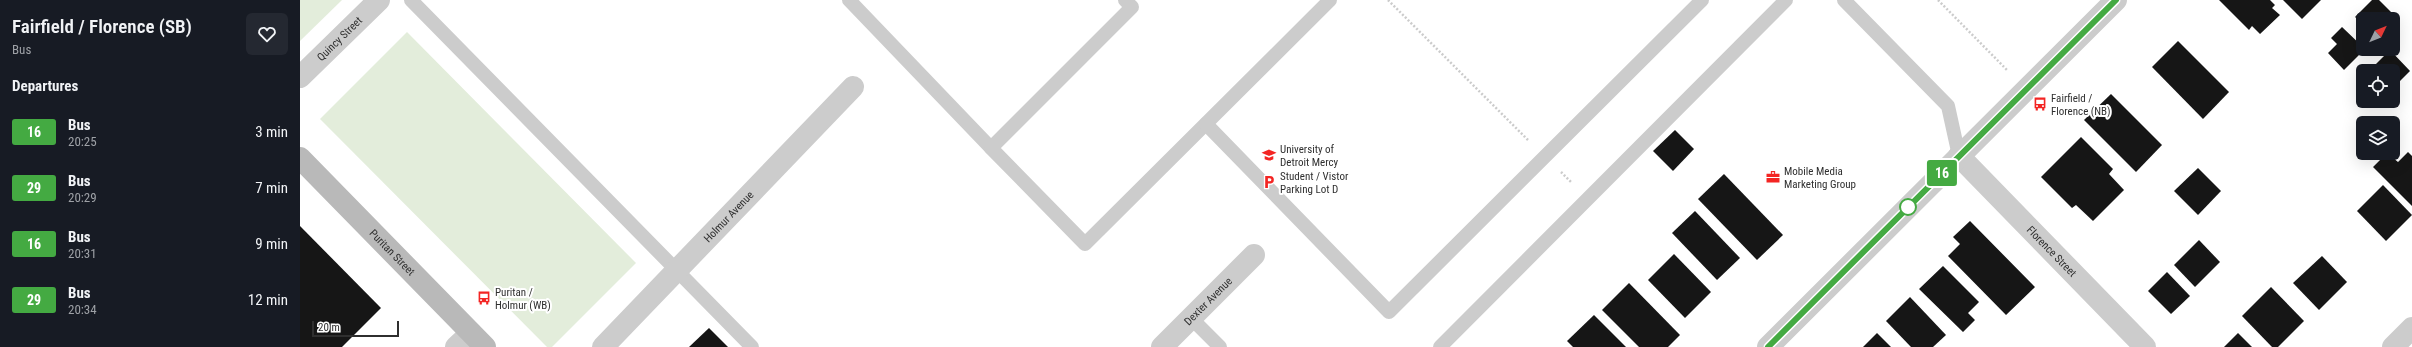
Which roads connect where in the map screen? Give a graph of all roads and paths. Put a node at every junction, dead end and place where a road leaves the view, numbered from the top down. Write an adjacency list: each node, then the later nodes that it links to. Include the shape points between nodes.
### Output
1 (379, 0): 13 (street, Quincy Street)
2 (411, 0): 22 (lane)
3 (849, 0): 16 (lane)
4 (1125, 0): 16 (lane, via 1132,7)
5 (1330, 0): 15 (lane)
6 (1388, 0): 18 (path)
7 (1702, 0): 18 (lane)
8 (1786, 0): 20 (lane)
9 (1844, 0): 17 (lane, via 1948,106)
10 (1938, 0): 12 (path)
11 (2116, 0): 17 (street)
12 (1997, 59)
13 (300, 77)
14 (853, 86): 22 (street, Holmur Avenue)
15 (1206, 124): 16 (lane, via 1085,244); 18 (lane, via 1389,312)
16 (991, 148)
17 (1959, 156): 31 (street); 32 (street, Florence Street)
18 (1545, 157): 20 (path)
19 (300, 158): 25 (street, Puritan Street)
20 (1588, 198): 30 (lane)
21 (1254, 255): 23 (street, Dexter Avenue)
22 (677, 272): 26 (street, Holmur Avenue); 27 (lane)
23 (1191, 318): 28 (street, Dexter Avenue); 29 (lane)
24 (2412, 328): 33 (street)
25 (471, 342)
26 (603, 347)
27 (752, 347)
28 (1162, 347)
29 (1220, 347)
30 (1440, 347)
31 (1768, 347)
32 (2145, 347)
33 (2393, 347)

